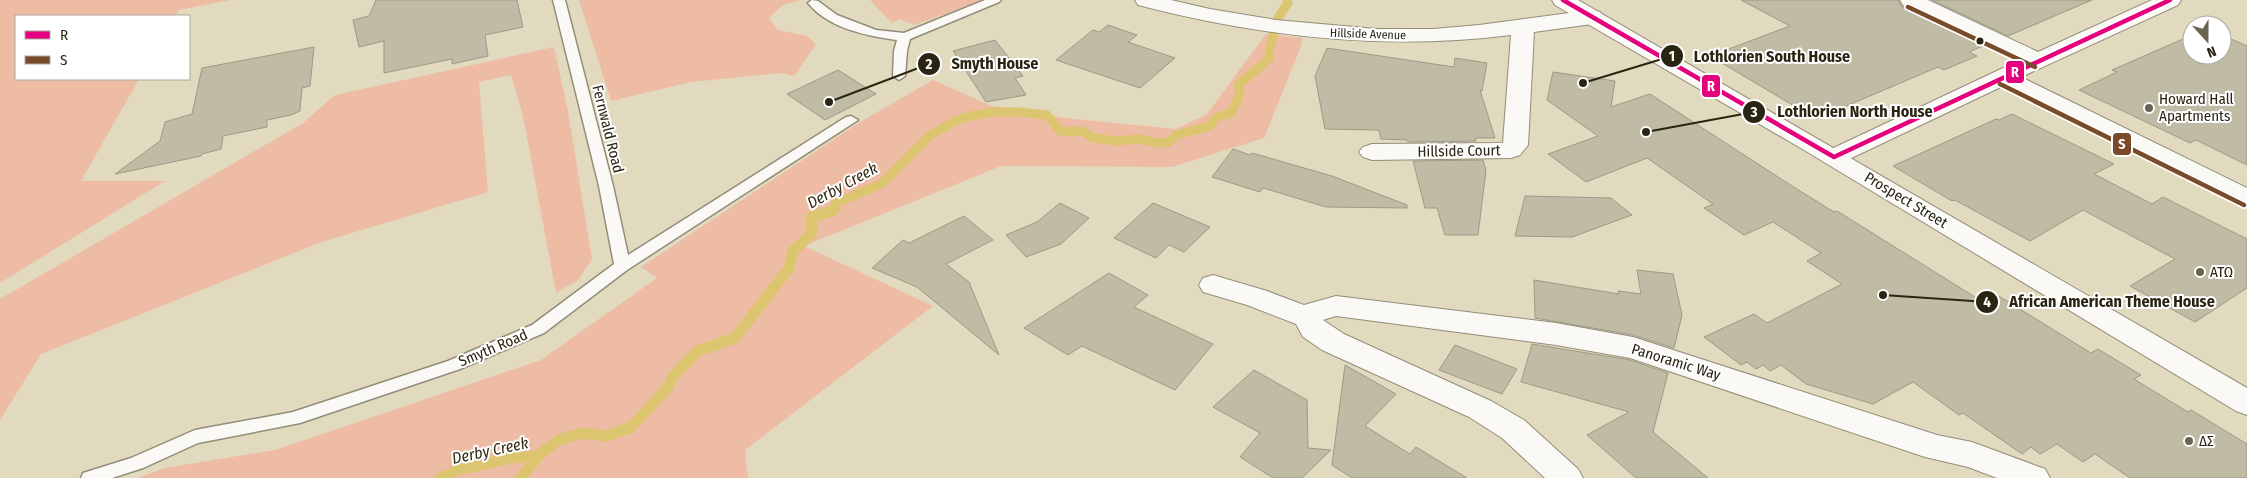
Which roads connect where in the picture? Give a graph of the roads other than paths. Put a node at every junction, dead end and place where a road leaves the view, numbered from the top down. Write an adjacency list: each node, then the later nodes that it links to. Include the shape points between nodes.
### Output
1 (559, 0): 18 (lane, Fernwald Road, via 606,186)
2 (995, 0): 10 (lane)
3 (1146, 0): 9 (street, Hillside Avenue, via 1187,12 1306,30 1410,36)
4 (1563, 0): 8 (street, Prospect Street)
5 (1911, 0): 11 (street)
6 (2170, 0): 11 (street)
7 (814, 3): 10 (lane, via 833,18 874,33)
8 (1592, 17): 9 (street, Hillside Avenue); 16 (street, Prospect Street)
9 (1523, 28): 15 (street, Hillside Court, via 1515,145 1511,150)
10 (905, 37): 12 (lane, via 899,45 902,62)
11 (2038, 60): 13 (street)
12 (899, 76)
13 (2003, 76): 16 (street); 17 (street)
14 (851, 120): 18 (lane, Smyth Road)
15 (1372, 152)
16 (1834, 158): 21 (street, Prospect Street)
17 (2247, 198)
18 (622, 266): 22 (lane, Smyth Road, via 538,329 454,365 294,418 195,437 137,463)
19 (1213, 285): 20 (street)
20 (1307, 317): 23 (street, via 1314,330 1333,342 1480,408 1513,429); 24 (street, Panoramic Way, via 1315,311 1336,306 1556,334 1633,348 1937,448 1981,457)
21 (2247, 403)
22 (90, 478)
23 (1566, 478)
24 (2033, 478)

